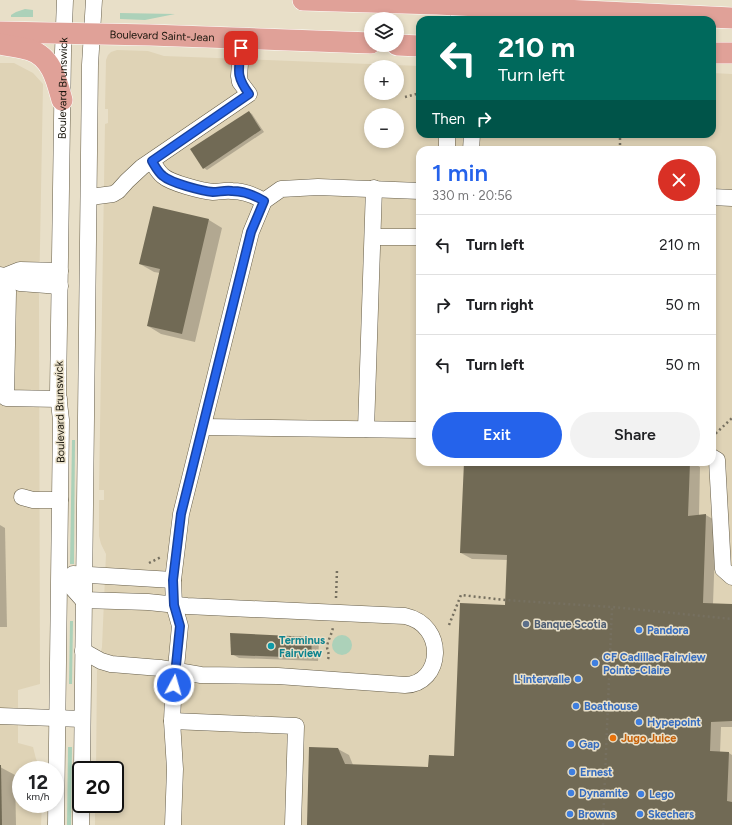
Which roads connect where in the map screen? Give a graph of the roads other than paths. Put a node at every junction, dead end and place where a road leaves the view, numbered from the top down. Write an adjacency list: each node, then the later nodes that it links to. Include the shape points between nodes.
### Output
1 (65, 0): 10 (street, Boulevard Brunswick)
2 (94, 0): 11 (street)
3 (303, 0): 4 (main road)
4 (460, 9): 5 (main road)
5 (488, 9): 6 (main road)
6 (678, 16)
7 (716, 17): 8 (main road)
8 (732, 18)
9 (0, 32): 10 (main road, Boulevard Saint-Jean)
10 (64, 33): 11 (main road, Boulevard Saint-Jean); 19 (street, Boulevard Brunswick)
11 (92, 34): 12 (main road, Boulevard Saint-Jean); 23 (street)
12 (242, 39): 14 (main road, Boulevard Saint-Jean); 20 (street, via 239,76 240,82 249,94)
13 (0, 44): 19 (main road, via 31,50 44,59 53,71)
14 (364, 44)
15 (404, 45): 16 (main road)
16 (416, 46)
17 (716, 53): 18 (main road)
18 (732, 53)
19 (62, 100): 30 (street, Boulevard Brunswick)
20 (152, 161): 23 (street, via 113,194); 26 (street, via 164,177 177,183 211,192 233,190 256,196)
21 (374, 188): 22 (street); 26 (street, via 281,189); 27 (street)
22 (416, 191)
23 (90, 197): 39 (street)
24 (716, 197): 25 (street)
25 (732, 198)
26 (264, 201): 32 (street, via 251,232)
27 (372, 237): 28 (street); 33 (street)
28 (416, 237)
29 (3, 275): 30 (street, via 20,270); 31 (street, via 8,292 6,398)
30 (60, 279): 31 (street, Boulevard Brunswick)
31 (59, 399): 37 (street, Boulevard Brunswick)
32 (203, 427): 33 (street); 41 (street, via 181,514)
33 (366, 429): 34 (street)
34 (416, 430)
35 (716, 459): 40 (street, via 723,569)
36 (22, 497): 37 (street, via 33,500)
37 (60, 500): 38 (street, Boulevard Brunswick)
38 (60, 574): 39 (street); 42 (street); 47 (street, Boulevard Brunswick)
39 (83, 574): 41 (street); 42 (street)
40 (732, 577)
41 (173, 580): 43 (street)
42 (83, 600): 43 (street); 44 (street)
43 (174, 605): 45 (street, via 180,626); 45 (street, via 412,617 424,625 435,646 433,663 426,676 412,685 278,676 201,675)
44 (83, 651): 45 (street, via 111,664); 48 (street)
45 (176, 671): 49 (street)
46 (0, 716): 47 (street)
47 (57, 718): 48 (street); 52 (street, Boulevard Brunswick)
48 (82, 718): 50 (street)
49 (172, 721): 54 (street, via 175,769); 55 (street, via 296,726)
50 (82, 761)
51 (81, 813): 53 (street)
52 (56, 825)
53 (81, 825)
54 (173, 825)
55 (294, 825)

